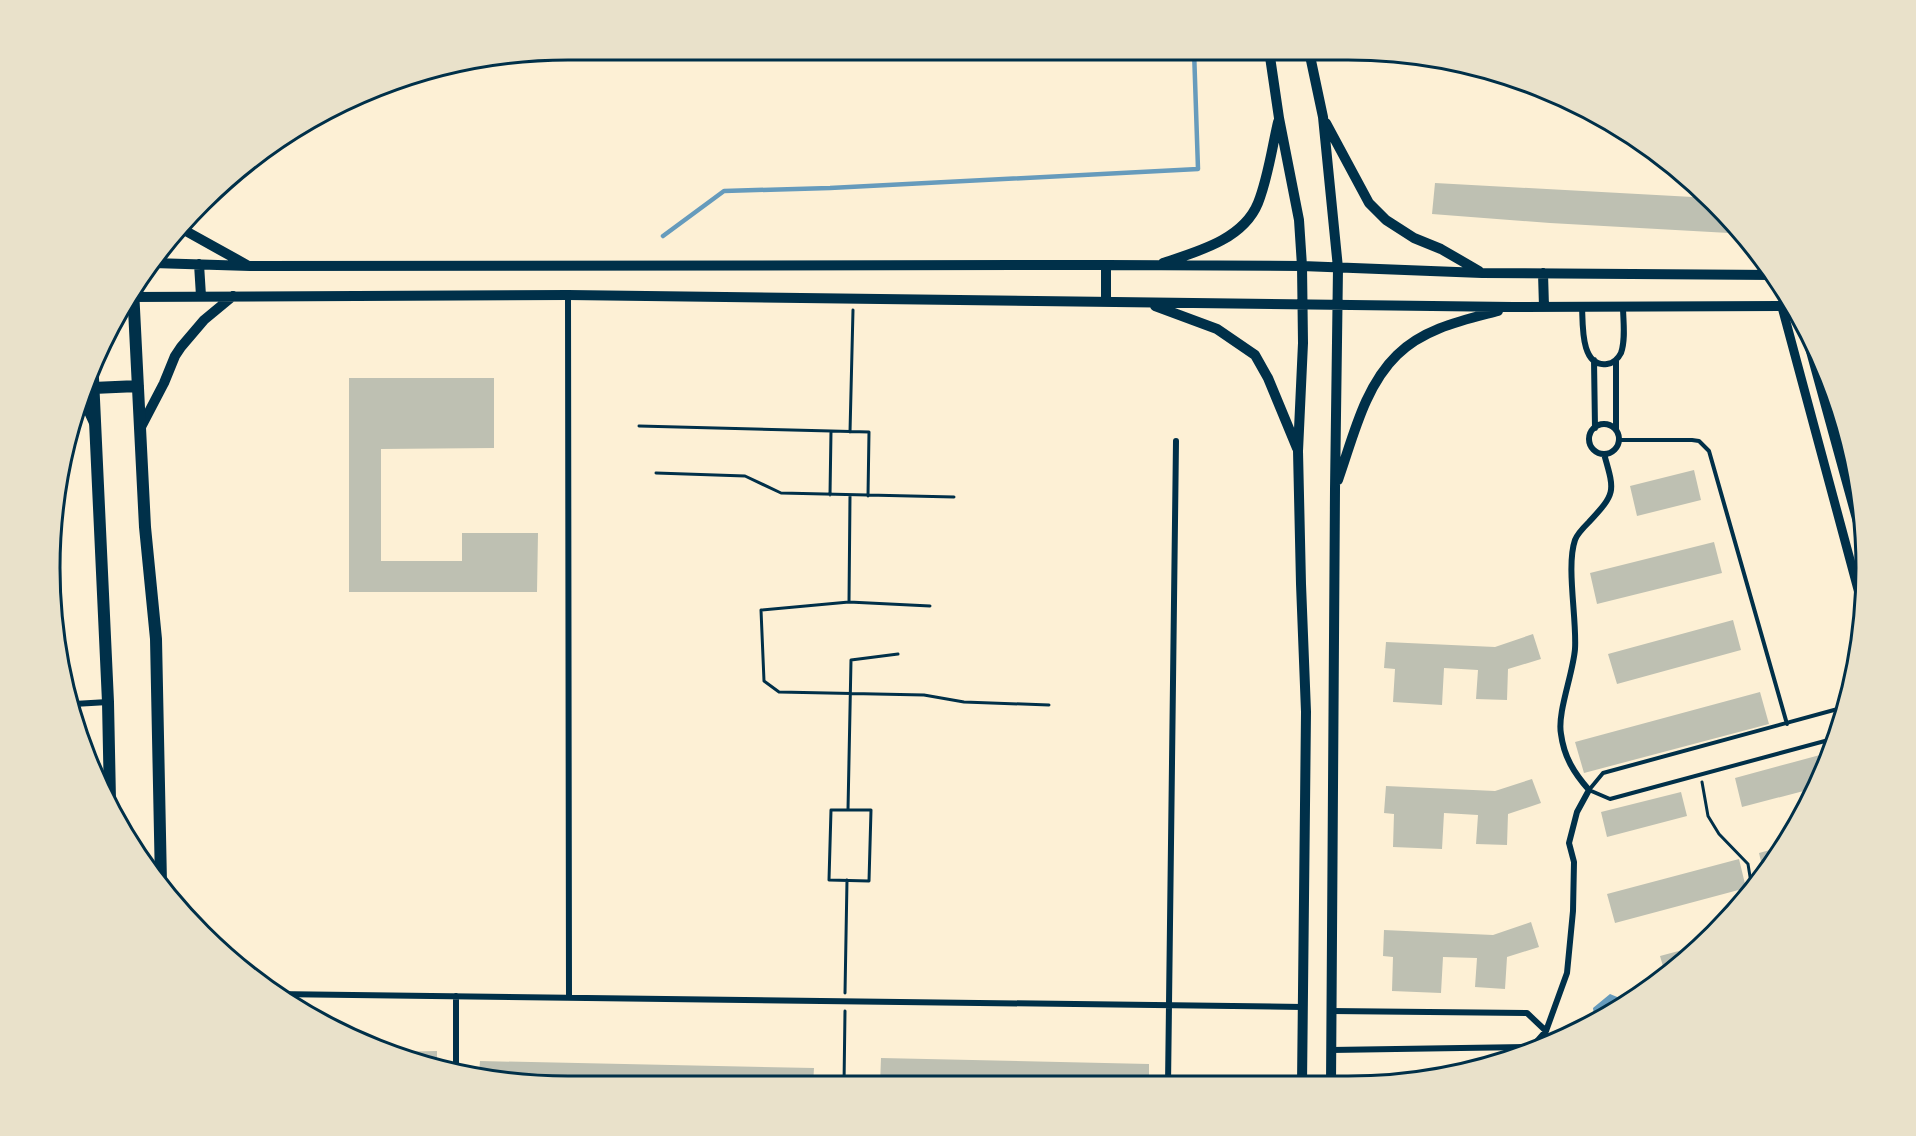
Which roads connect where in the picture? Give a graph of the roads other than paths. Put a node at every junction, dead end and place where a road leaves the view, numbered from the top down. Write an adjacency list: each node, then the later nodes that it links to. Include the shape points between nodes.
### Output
1 (1270, 60): 4 (main road)
2 (1311, 60): 3 (main road)
3 (1323, 117): 12 (main road); 13 (main road, via 1369,203 1386,220)
4 (1279, 118): 10 (main road, via 1258,204 1245,222 1217,243); 11 (main road, via 1299,220)
5 (187, 232): 9 (main road)
6 (162, 263): 7 (main road)
7 (200, 264): 9 (main road); 18 (main road)
8 (1106, 265): 9 (main road); 10 (main road); 20 (main road)
9 (250, 266)
10 (1155, 266): 11 (main road)
11 (1302, 266): 12 (main road); 22 (main road)
12 (1338, 268): 13 (main road); 23 (main road)
13 (1482, 273): 14 (main road)
14 (1543, 273): 15 (main road); 29 (main road)
15 (1762, 275)
16 (141, 294): 18 (main road)
17 (568, 295): 19 (main road); 20 (main road); 59 (street)
18 (201, 296): 19 (main road)
19 (233, 296): 40 (main road, via 204,320 181,347)
20 (1106, 301): 21 (main road)
21 (1143, 302): 22 (main road); 44 (main road, via 1217,329 1255,355)
22 (1304, 304): 23 (main road); 44 (main road)
23 (1338, 305): 28 (main road); 46 (main road)
24 (1623, 305): 25 (main road); 26 (main road); 32 (street, via 1622,346)
25 (1582, 306): 29 (main road); 31 (street, via 1585,344)
26 (1783, 306)
27 (133, 307): 35 (main road)
28 (1513, 307): 29 (main road); 46 (main road, via 1456,322 1427,334 1397,354 1371,391)
29 (1544, 307)
30 (1790, 317): 48 (street)
31 (1594, 360): 32 (street, via 1605,364); 39 (street)
32 (1616, 361): 41 (street)
33 (1816, 372): 47 (street)
34 (95, 383): 35 (main road)
35 (138, 386): 40 (main road)
36 (93, 389): 38 (main road)
37 (86, 407): 38 (main road)
38 (94, 423): 49 (main road)
39 (1595, 428): 41 (street, via 1608,425); 45 (street, via 1590,436 1591,446 1597,453)
40 (140, 430): 56 (main road, via 156,639)
41 (1616, 430): 42 (street)
42 (1619, 440): 45 (street, via 1616,449); 52 (lane, via 1692,440 1709,451)
43 (1176, 441): 60 (street)
44 (1298, 451): 61 (main road, via 1306,712)
45 (1605, 454): 55 (street, via 1612,490 1607,502 1575,538 1571,557 1575,648 1560,732 1565,755)
46 (1335, 489): 62 (main road)
47 (1852, 502)
48 (1856, 579)
49 (108, 702): 50 (street); 54 (main road)
50 (78, 704)
51 (1836, 710): 52 (lane)
52 (1787, 724): 55 (lane, via 1603,773)
53 (1825, 741): 55 (lane, via 1610,799)
54 (110, 788)
55 (1589, 790): 63 (street, via 1577,813 1569,843 1574,862 1567,973)
56 (161, 871)
57 (293, 994): 58 (street)
58 (456, 996): 59 (street); 68 (street)
59 (569, 998): 60 (street)
60 (1168, 1005): 61 (street); 69 (street)
61 (1303, 1007): 70 (main road)
62 (1331, 1011): 63 (street, via 1527,1013); 67 (main road)
63 (1546, 1031): 64 (lane); 65 (street)
64 (1546, 1035)
65 (1540, 1038)
66 (1516, 1047): 67 (street)
67 (1331, 1050): 71 (main road)
68 (456, 1063)
69 (1168, 1076)
70 (1302, 1076)
71 (1331, 1076)

